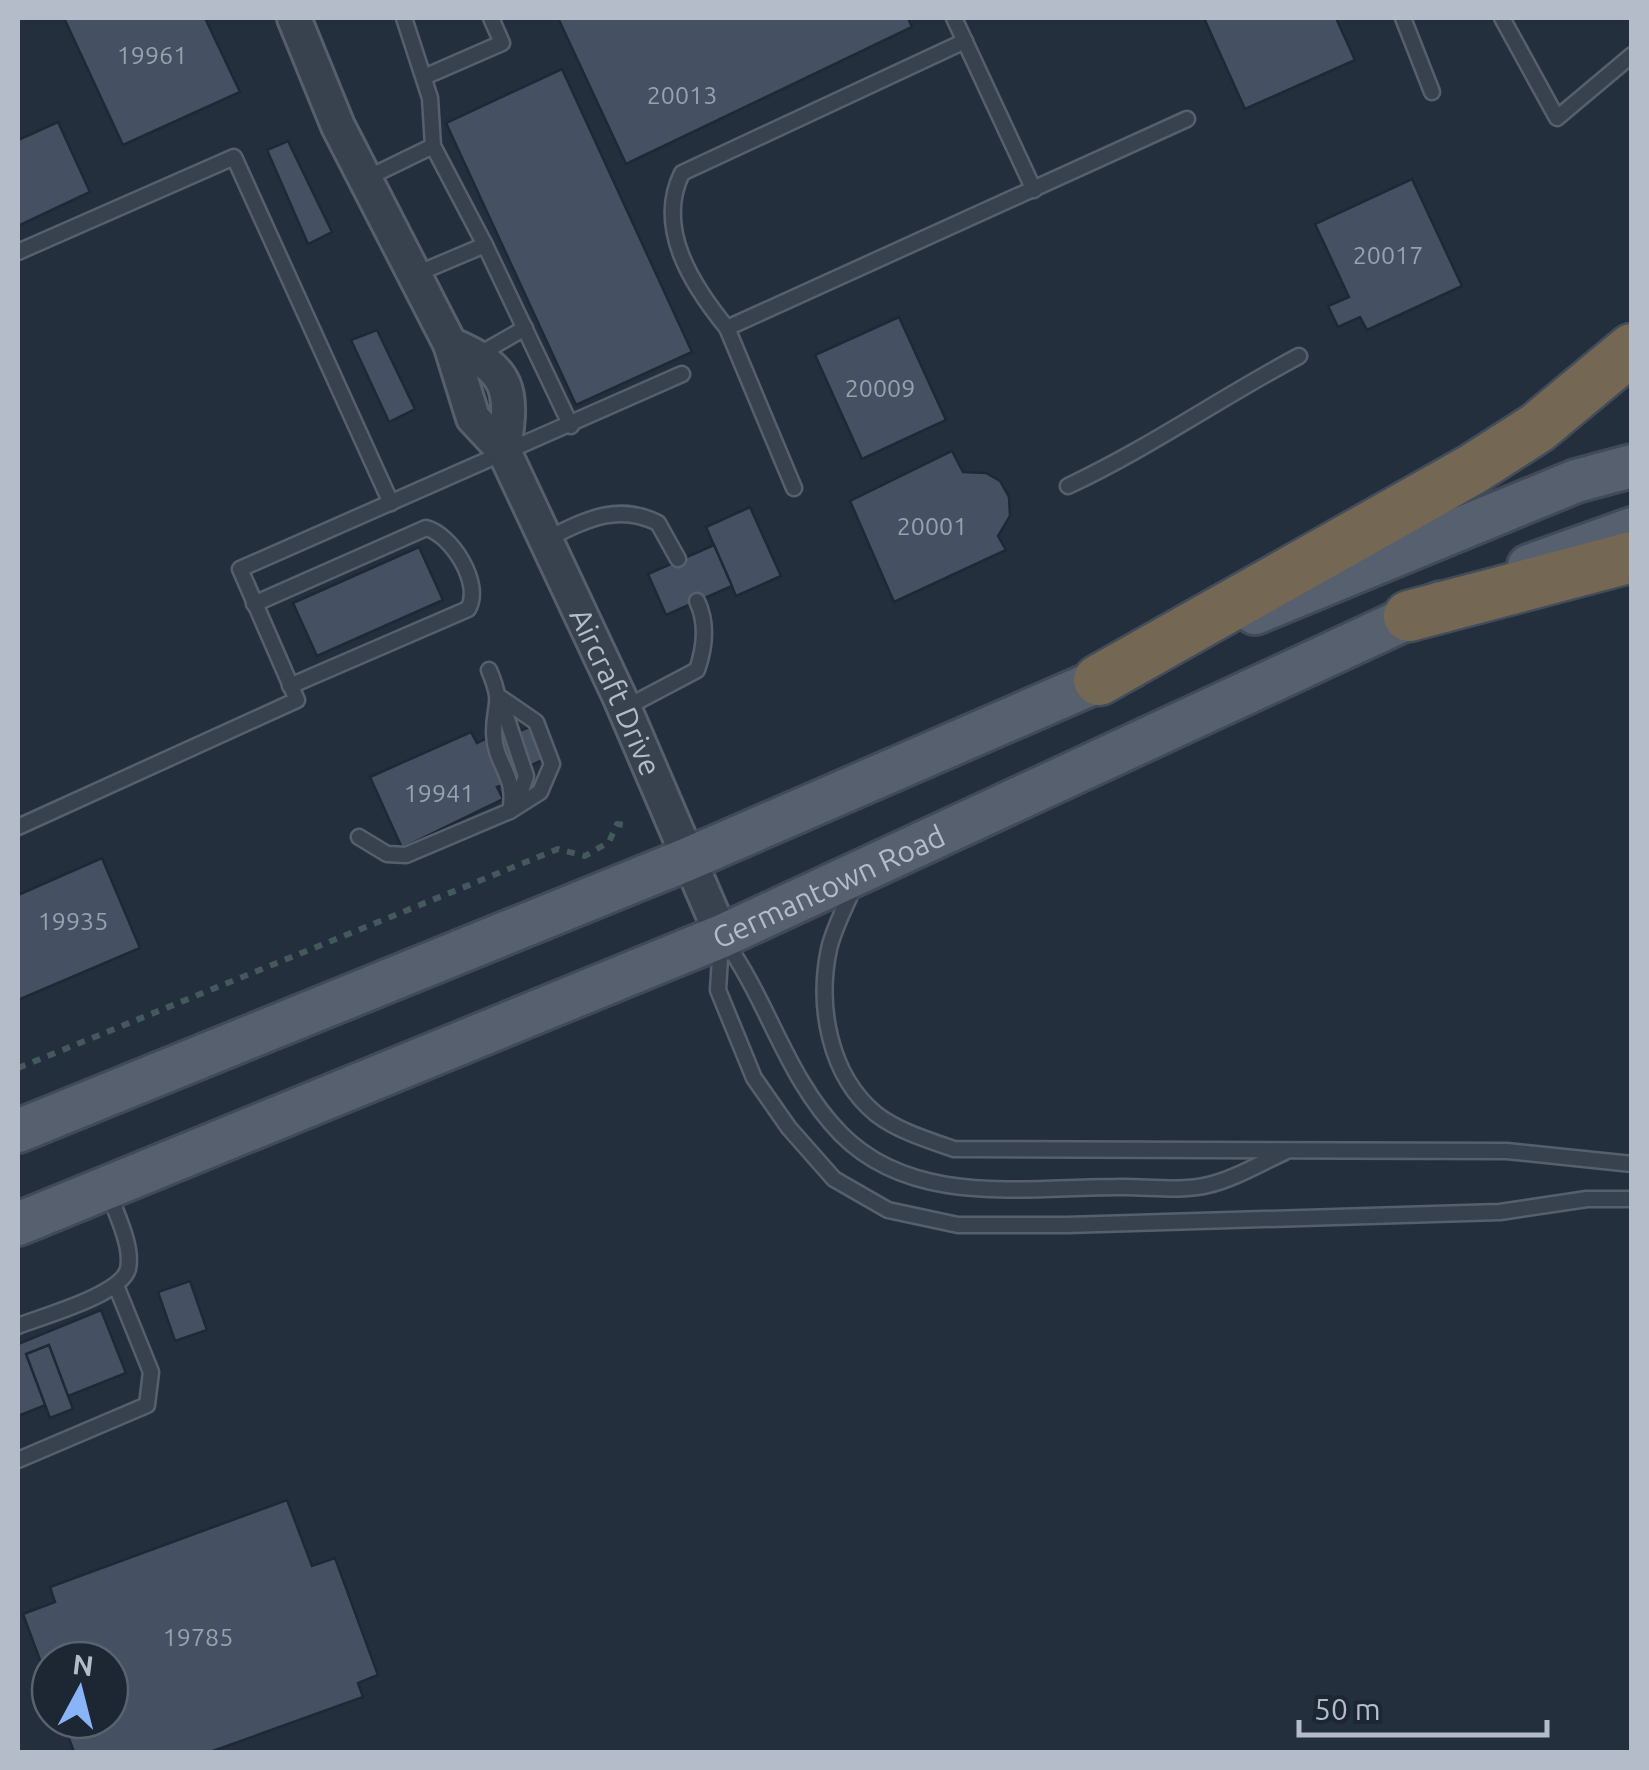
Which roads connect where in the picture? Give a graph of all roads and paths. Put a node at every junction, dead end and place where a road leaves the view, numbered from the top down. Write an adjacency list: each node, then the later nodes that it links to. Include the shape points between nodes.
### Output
1 (294, 18): 13 (street, Aircraft Drive)
2 (404, 18): 9 (lane)
3 (491, 18): 9 (lane, via 502,43)
4 (954, 18): 7 (lane)
5 (1403, 18): 10 (lane)
6 (1502, 18): 8 (lane, via 1556,118)
7 (965, 40): 14 (lane); 19 (lane, via 682,173 671,194 674,236 700,295)
8 (1632, 55)
9 (424, 77): 12 (lane)
10 (1432, 92)
11 (1187, 119): 14 (lane)
12 (433, 146): 13 (lane); 15 (lane)
13 (364, 180): 17 (street, Aircraft Drive)
14 (1034, 190): 19 (lane)
15 (486, 244): 17 (lane); 18 (lane)
16 (18, 252): 29 (lane, via 234,158)
17 (414, 276): 21 (street, Aircraft Drive)
18 (525, 328): 21 (lane); 24 (lane)
19 (726, 328): 28 (lane)
20 (1632, 349): 38 (highway, via 1536,428 1473,469)
21 (464, 350): 25 (street, Aircraft Drive, via 473,418)
22 (1299, 356): 27 (lane, via 1149,448)
23 (682, 374): 24 (lane)
24 (571, 426): 25 (lane)
25 (504, 451): 29 (lane); 31 (street, Aircraft Drive)
26 (1632, 466): 38 (main road, via 1457,528)
27 (1068, 486)
28 (794, 488)
29 (390, 503): 35 (lane, via 240,570)
30 (1632, 529): 36 (main road, Germantown Road)
31 (545, 540): 33 (lane, via 599,514 620,512 658,522); 41 (street, Aircraft Drive)
32 (1632, 558): 36 (highway)
33 (678, 559)
34 (697, 601): 41 (lane, via 704,648 697,670)
35 (254, 604): 39 (lane); 39 (lane, via 426,528 447,538 470,582 468,609)
36 (1410, 616): 47 (main road, Germantown Road)
37 (490, 670): 40 (lane)
38 (1099, 680): 46 (main road)
39 (290, 686): 44 (lane, via 297,700)
40 (501, 698): 42 (lane, via 494,736 515,791); 42 (lane, via 536,722 552,764 540,792)
41 (624, 708): 46 (street, Aircraft Drive)
42 (510, 811): 45 (lane, via 406,855 388,854)
43 (625, 825): 49 (path, via 617,824 610,842 585,856 558,849)
44 (18, 827)
45 (360, 836)
46 (688, 859): 48 (street, Aircraft Drive); 50 (main road)
47 (859, 875): 48 (main road, Germantown Road); 51 (lane, via 829,948 824,1007 830,1044 875,1113 954,1149)
48 (722, 936): 51 (lane, via 751,977 786,1059 823,1114 845,1138 900,1174 971,1188 1207,1186); 53 (main road, Germantown Road); 54 (lane, via 718,990 754,1078 834,1178 888,1210 958,1225 1067,1225 1500,1212)
49 (18, 1068)
50 (18, 1131)
51 (1290, 1150): 52 (lane, via 1506,1151)
52 (1632, 1164)
53 (107, 1187): 55 (main road, Germantown Road); 56 (lane, via 126,1246 128,1270)
54 (1632, 1199)
55 (18, 1224)
56 (117, 1288): 57 (lane); 58 (lane, via 152,1372 147,1404)
57 (18, 1326)
58 (18, 1460)

